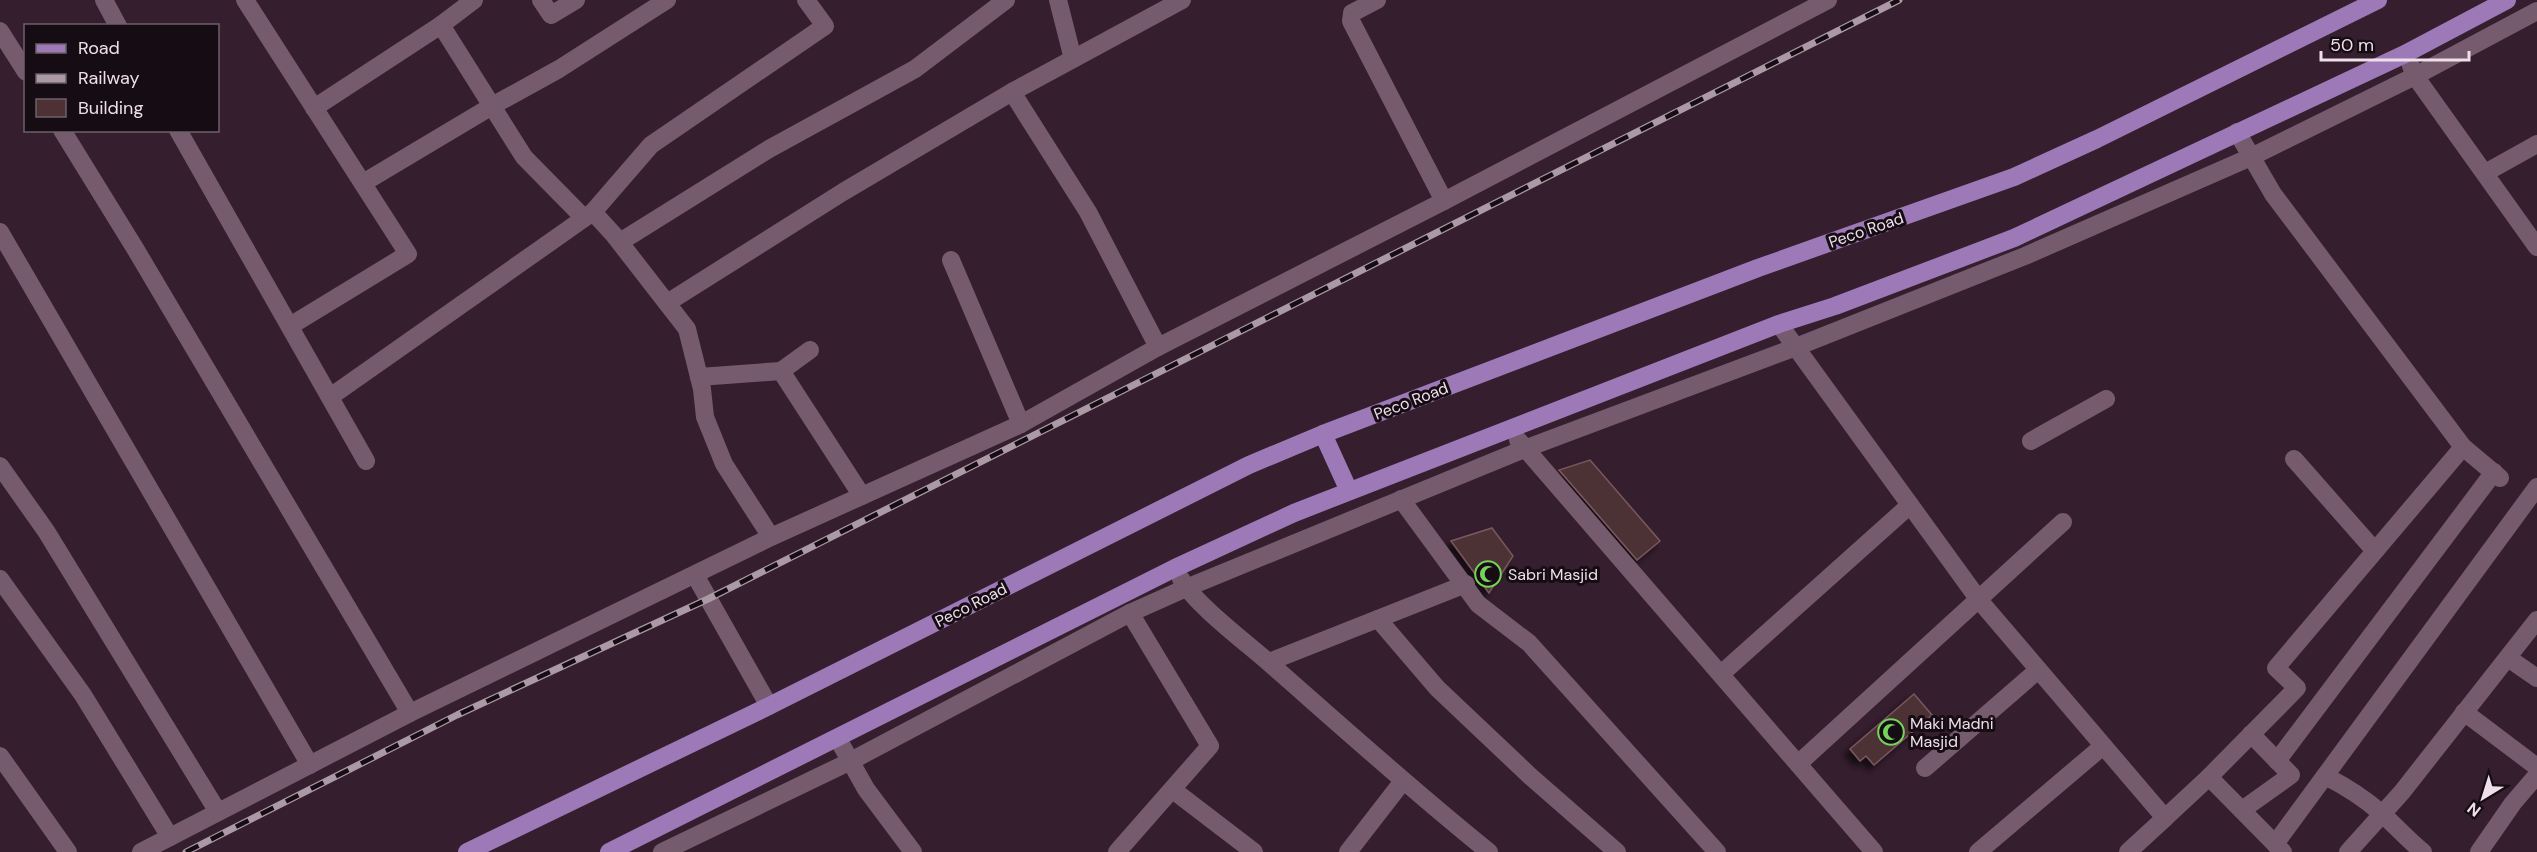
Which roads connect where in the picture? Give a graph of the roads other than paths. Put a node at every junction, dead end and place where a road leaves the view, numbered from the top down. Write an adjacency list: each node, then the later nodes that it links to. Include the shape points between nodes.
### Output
1 (104, 0): 17 (street)
2 (245, 0): 26 (street)
3 (474, 0): 18 (street)
4 (541, 0): 5 (street, via 551,15)
5 (576, 0)
6 (667, 0): 25 (street, via 559,69)
7 (806, 0): 35 (street, via 825,26 651,145)
8 (1006, 0): 37 (street, via 915,69 769,149)
9 (1058, 0): 21 (street)
10 (1182, 0): 15 (street)
11 (1377, 0): 34 (street, via 1352,13 1351,21)
12 (1828, 0): 34 (street)
13 (2378, 0): 52 (main road, Peco Road, via 2014,177 1758,268)
14 (2507, 0): 20 (main road)
15 (1151, 8): 21 (street)
16 (2537, 11): 23 (street)
17 (117, 24)
18 (441, 25): 25 (street); 26 (street)
19 (0, 31): 22 (street)
20 (2405, 54): 23 (street); 29 (main road)
21 (1073, 59): 24 (street)
22 (24, 69)
23 (2415, 76): 31 (street); 32 (street)
24 (1012, 92): 40 (street); 43 (street, via 1088,212)
25 (492, 106): 33 (street); 35 (street, via 524,157)
26 (314, 108): 33 (street)
27 (63, 132): 83 (street)
28 (179, 132): 42 (street)
29 (2237, 132): 31 (street); 41 (main road, via 2014,238)
30 (2537, 144): 32 (street)
31 (2251, 157): 44 (street, via 2025,256); 54 (street, via 2273,194)
32 (2485, 173): 38 (street)
33 (363, 183): 42 (street, via 408,254)
34 (1444, 201): 43 (street)
35 (589, 215): 37 (street); 48 (street)
36 (0, 232): 91 (street)
37 (620, 242): 40 (street)
38 (2537, 247)
39 (951, 260): 50 (street)
40 (667, 303): 47 (street, via 687,329)
41 (1779, 324): 44 (street); 51 (main road)
42 (290, 326): 48 (street)
43 (1158, 347): 50 (street)
44 (1796, 347): 55 (street); 63 (street)
45 (810, 350): 46 (street)
46 (781, 371): 47 (street); 61 (street)
47 (699, 377): 65 (street, via 705,417 724,464)
48 (330, 397): 57 (street)
49 (2106, 399): 53 (street)
50 (1021, 424): 61 (street)
51 (1511, 428): 55 (street); 60 (main road)
52 (1323, 434): 60 (main road); 81 (main road, Peco Road, via 1249,465)
53 (2031, 441)
54 (2463, 447): 66 (street); 88 (street, via 2497,475)
55 (1524, 449): 62 (street); 79 (street)
56 (2294, 459): 66 (street)
57 (366, 461)
58 (0, 466): 100 (street, via 45,531)
59 (2537, 487): 95 (street)
60 (1349, 491): 67 (main road)
61 (862, 496): 65 (street)
62 (1401, 499): 70 (street); 71 (street)
63 (1910, 505): 72 (street); 79 (street)
64 (2063, 522): 72 (street)
65 (771, 537): 68 (street)
66 (2375, 551): 84 (street, via 2276,668 2297,688)
67 (1175, 568): 71 (street); 85 (main road)
68 (695, 575): 81 (street); 83 (street)
69 (0, 579): 103 (street, via 83,695)
70 (1466, 584): 74 (street); 117 (street, via 1478,604 1528,643)
71 (1186, 588): 73 (street); 77 (street)
72 (1979, 600): 78 (street); 90 (street)
73 (1130, 614): 89 (street); 98 (street, via 1210,746)
74 (1378, 619): 77 (street); 116 (street, via 1437,688)
75 (2537, 620): 76 (street)
76 (2508, 658): 80 (street); 82 (street)
77 (1269, 662): 97 (street)
78 (2038, 670): 86 (street); 93 (street)
79 (1721, 674): 90 (street)
80 (2537, 678)
81 (769, 706): 108 (main road, Peco Road)
82 (2464, 712): 92 (street); 101 (street)
83 (410, 713): 91 (street)
84 (2251, 734): 88 (street); 96 (street)
85 (838, 739): 89 (street); 109 (main road)
86 (2103, 746): 102 (street); 119 (street)
87 (0, 756): 106 (street)
88 (2277, 761): 99 (street, via 2290,775)
89 (849, 762): 110 (street); 111 (street)
90 (1798, 764): 118 (street)
91 (310, 765): 100 (street)
92 (2537, 767)
93 (1925, 768)
94 (2537, 775): 122 (street)
95 (2325, 776): 101 (street); 104 (street)
96 (2209, 777): 99 (street); 102 (street)
97 (1403, 781): 114 (street); 115 (street)
98 (1173, 790): 112 (street); 113 (street)
99 (2242, 810): 104 (street)
100 (218, 812): 103 (street)
101 (2382, 813): 120 (street); 121 (street)
102 (2165, 818): 105 (street)
103 (170, 837): 107 (street)
104 (2279, 848)
105 (2133, 850)
106 (68, 852)
107 (141, 852)
108 (466, 852)
109 (609, 852)
110 (662, 852)
111 (913, 852)
112 (1118, 852)
113 (1254, 852)
114 (1348, 852)
115 (1489, 852)
116 (1617, 852)
117 (1717, 852)
118 (1874, 852)
119 (1978, 852)
120 (2348, 852)
121 (2423, 852)
122 (2479, 852)

